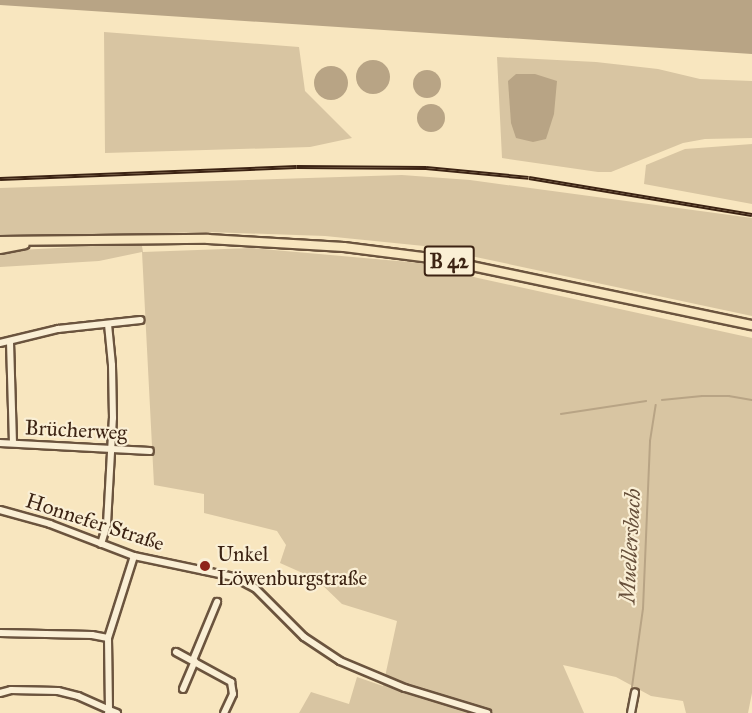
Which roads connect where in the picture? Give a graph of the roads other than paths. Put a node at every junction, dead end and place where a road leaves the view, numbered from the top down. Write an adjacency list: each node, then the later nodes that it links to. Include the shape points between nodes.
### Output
1 (30, 241): 2 (main road, B 42); 3 (main road); 6 (main road, B 42, via 208,239 344,247 438,259)
2 (0, 242)
3 (0, 249)
4 (141, 320): 5 (street)
5 (108, 324): 7 (street, via 58,329); 11 (street, via 113,389)
6 (752, 325)
7 (10, 342): 8 (street); 10 (street)
8 (0, 343)
9 (0, 442): 10 (street, Brücherweg)
10 (13, 443): 11 (street, Brücherweg)
11 (111, 449): 12 (street, Brücherweg); 14 (street, via 107,524)
12 (150, 451)
13 (0, 510): 14 (street, Honnefer Straße)
14 (101, 544): 15 (street, Honnefer Straße)
15 (134, 556): 18 (street); 27 (street, Honnefer Straße, via 234,577 255,588 304,637 340,661 405,688)
16 (217, 603): 20 (street)
17 (0, 633): 18 (street, via 92,635)
18 (108, 639): 24 (street)
19 (176, 652): 20 (street)
20 (194, 660): 21 (street); 26 (street, via 231,682 233,694)
21 (183, 689)
22 (635, 692): 28 (street)
23 (0, 693): 24 (street, via 58,690)
24 (108, 712): 25 (street)
25 (117, 713)
26 (224, 713)
27 (487, 713)
28 (631, 713)

